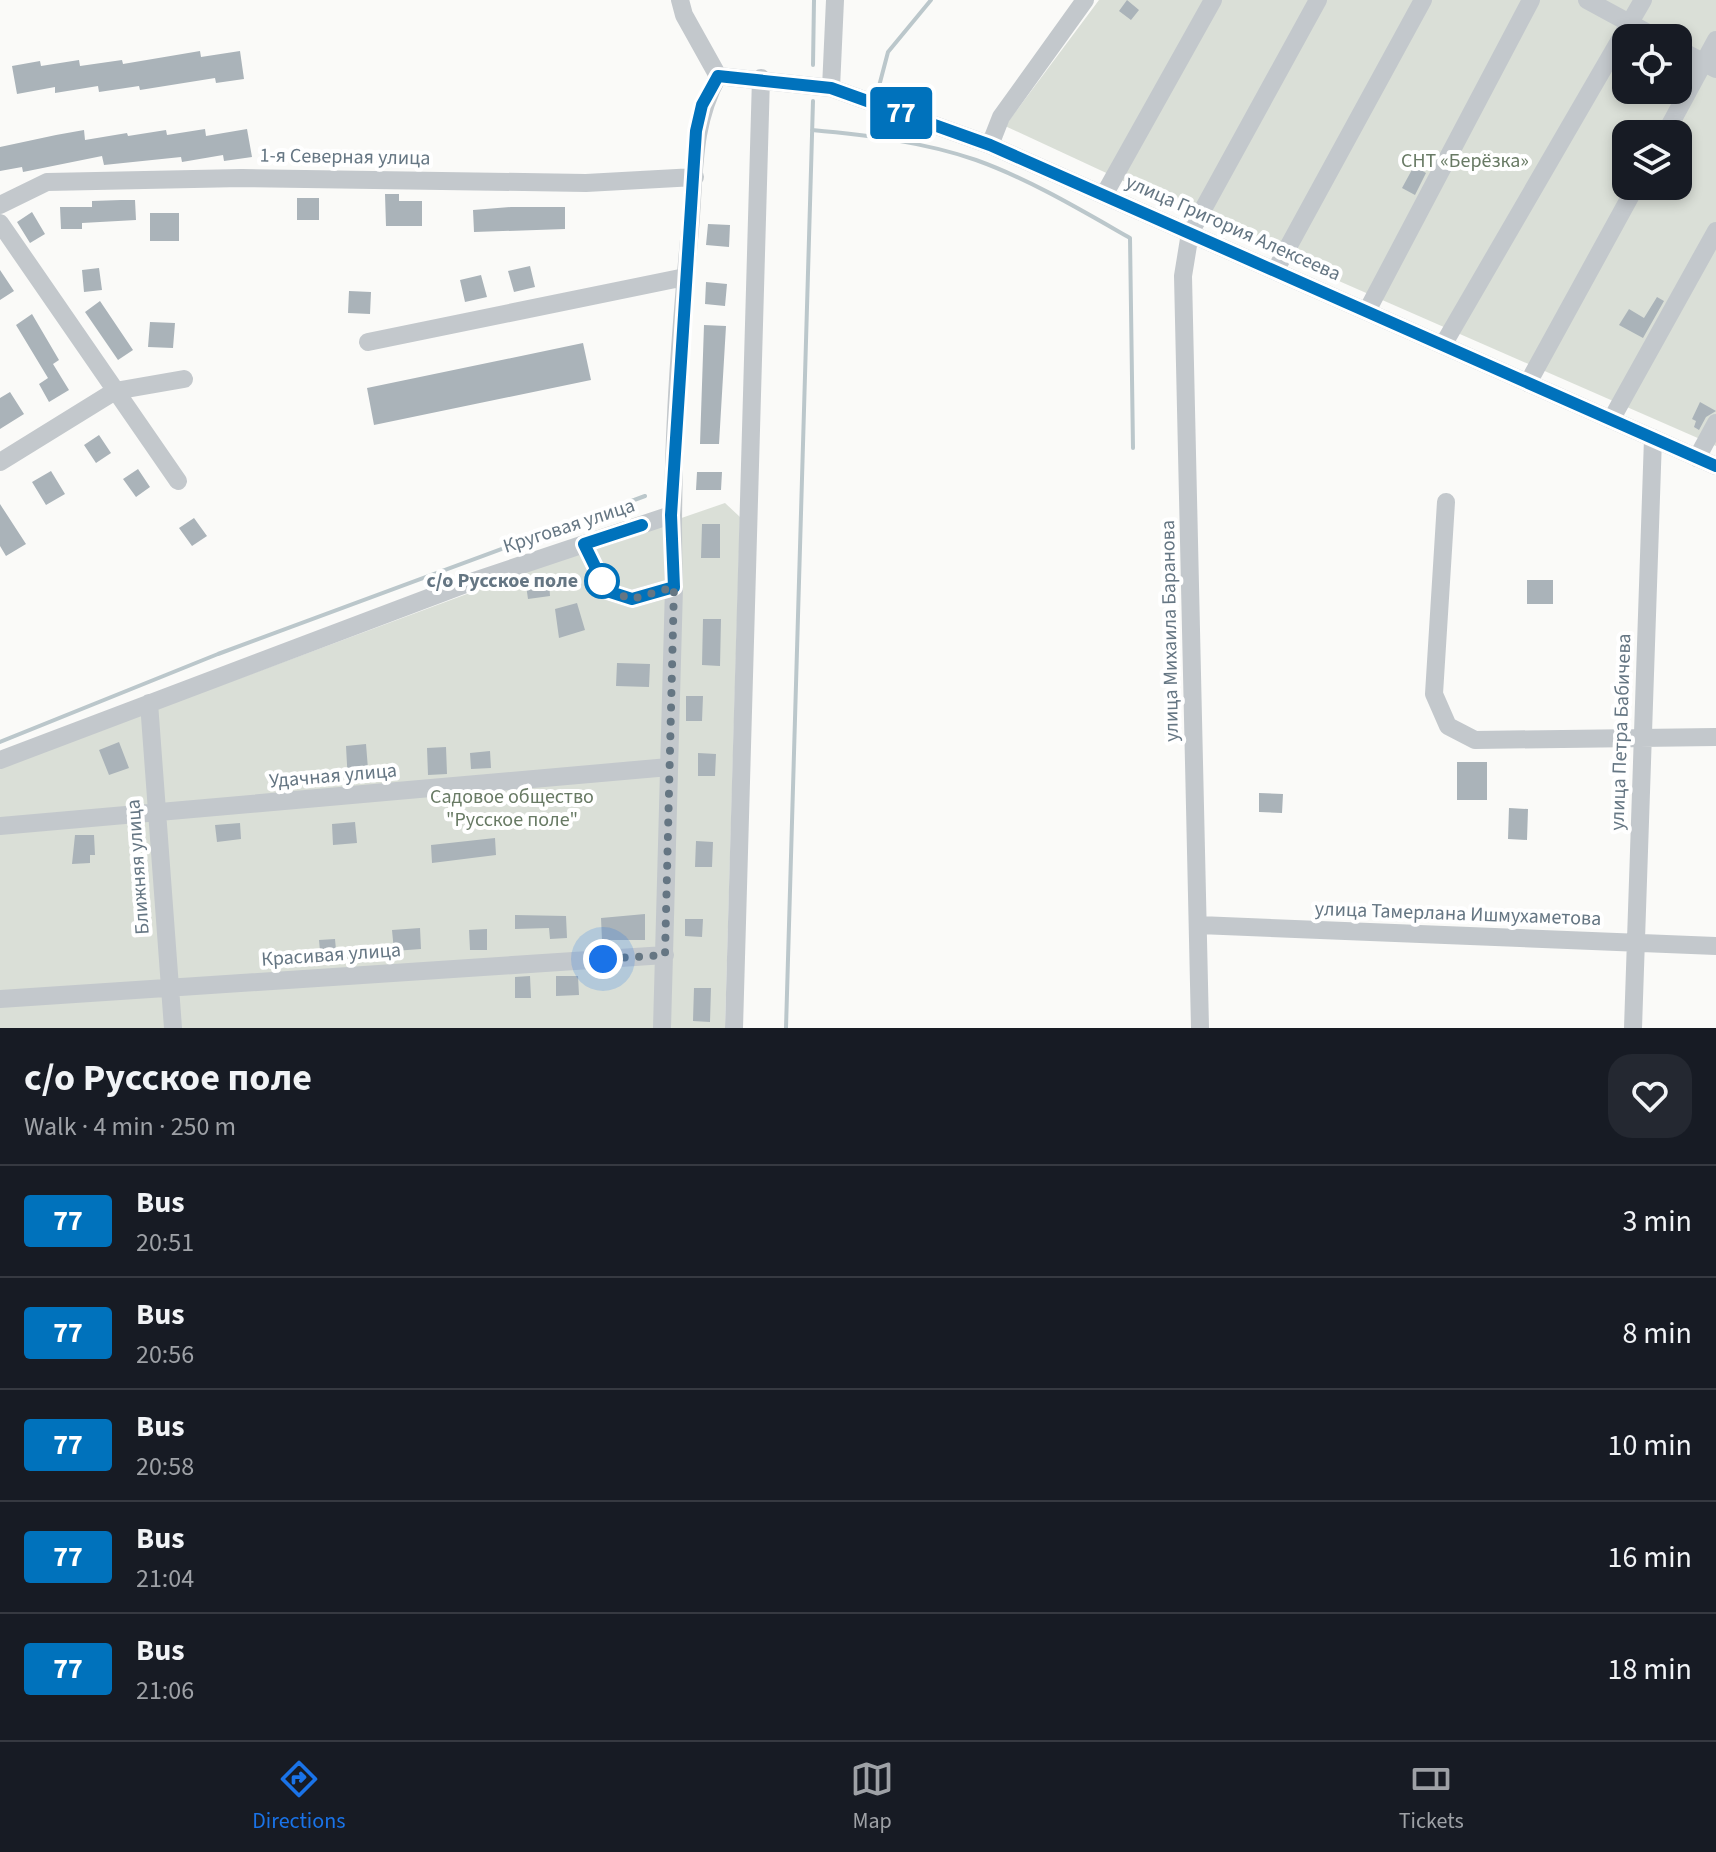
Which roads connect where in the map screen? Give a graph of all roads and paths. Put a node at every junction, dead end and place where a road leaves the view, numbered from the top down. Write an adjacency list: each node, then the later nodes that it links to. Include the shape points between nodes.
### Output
1 (680, 0): 15 (street)
2 (835, 0): 17 (street)
3 (1085, 0): 19 (street, via 1001,117)
4 (1213, 0): 21 (street)
5 (1318, 0): 26 (street, улица Михаила Баранова)
6 (1423, 0): 27 (street)
7 (1531, 0): 29 (street)
8 (1587, 0): 10 (street)
9 (1643, 0): 10 (street)
10 (1630, 24)
11 (1716, 40): 14 (street)
12 (1612, 55): 31 (street)
13 (1692, 56): 14 (street)
14 (1710, 66): 18 (street)
15 (718, 76): 16 (street, улица Григория Алексеева); 20 (street, via 702,105 696,131)
16 (761, 78): 17 (street, улица Григория Алексеева); 61 (street)
17 (831, 88): 19 (street, улица Григория Алексеева)
18 (1674, 120)
19 (990, 145): 21 (street, улица Григория Алексеева)
20 (695, 177): 23 (street, 1-я Северная улица, via 586,183 242,178 47,182); 28 (street)
21 (1104, 195): 26 (street, улица Григория Алексеева)
22 (1628, 200): 33 (street)
23 (0, 205)
24 (0, 223): 34 (street)
25 (1716, 231): 35 (street)
26 (1190, 233): 27 (street, улица Григория Алексеева); 53 (street, улица Михаила Баранова, via 1183,276)
27 (1275, 271): 29 (street, улица Григория Алексеева)
28 (685, 277): 30 (street); 43 (street)
29 (1367, 311): 31 (street, улица Григория Алексеева)
30 (368, 342)
31 (1443, 345): 33 (street, улица Григория Алексеева)
32 (184, 379): 34 (street)
33 (1528, 383): 35 (street, улица Григория Алексеева)
34 (115, 391): 39 (street); 41 (street)
35 (1611, 420): 37 (street, улица Григория Алексеева)
36 (1716, 423): 38 (street)
37 (1653, 438): 38 (street, улица Григория Алексеева); 47 (street, улица Петра Бабичева)
38 (1697, 458): 40 (street, улица Григория Алексеева)
39 (0, 462)
40 (1716, 466)
41 (178, 481)
42 (1446, 502): 47 (street, via 1434,694 1448,726 1475,740)
43 (671, 515): 44 (street, Круговая улица); 45 (street)
44 (584, 544): 45 (street, via 607,591 632,599); 46 (street, Круговая улица)
45 (674, 587): 50 (street)
46 (149, 703): 49 (street, Круговая улица); 51 (street, Ближняя улица)
47 (1643, 737): 48 (street); 54 (street, улица Петра Бабичева)
48 (1716, 737)
49 (0, 760)
50 (669, 767): 51 (street, Удачная улица); 56 (street)
51 (156, 814): 52 (street, Удачная улица); 57 (street, Ближняя улица)
52 (0, 826)
53 (1199, 925): 54 (street, улица Тамерлана Ишмухаметова); 62 (street, улица Михаила Баранова)
54 (1635, 944): 55 (street, улица Тамерлана Ишмухаметова); 63 (street, улица Петра Бабичева)
55 (1716, 946)
56 (665, 955): 57 (street, Красивая улица); 60 (street)
57 (169, 988): 58 (street, Красивая улица); 59 (street, Ближняя улица)
58 (0, 999)
59 (173, 1028)
60 (662, 1028)
61 (734, 1028)
62 (1200, 1028)
63 (1633, 1028)

